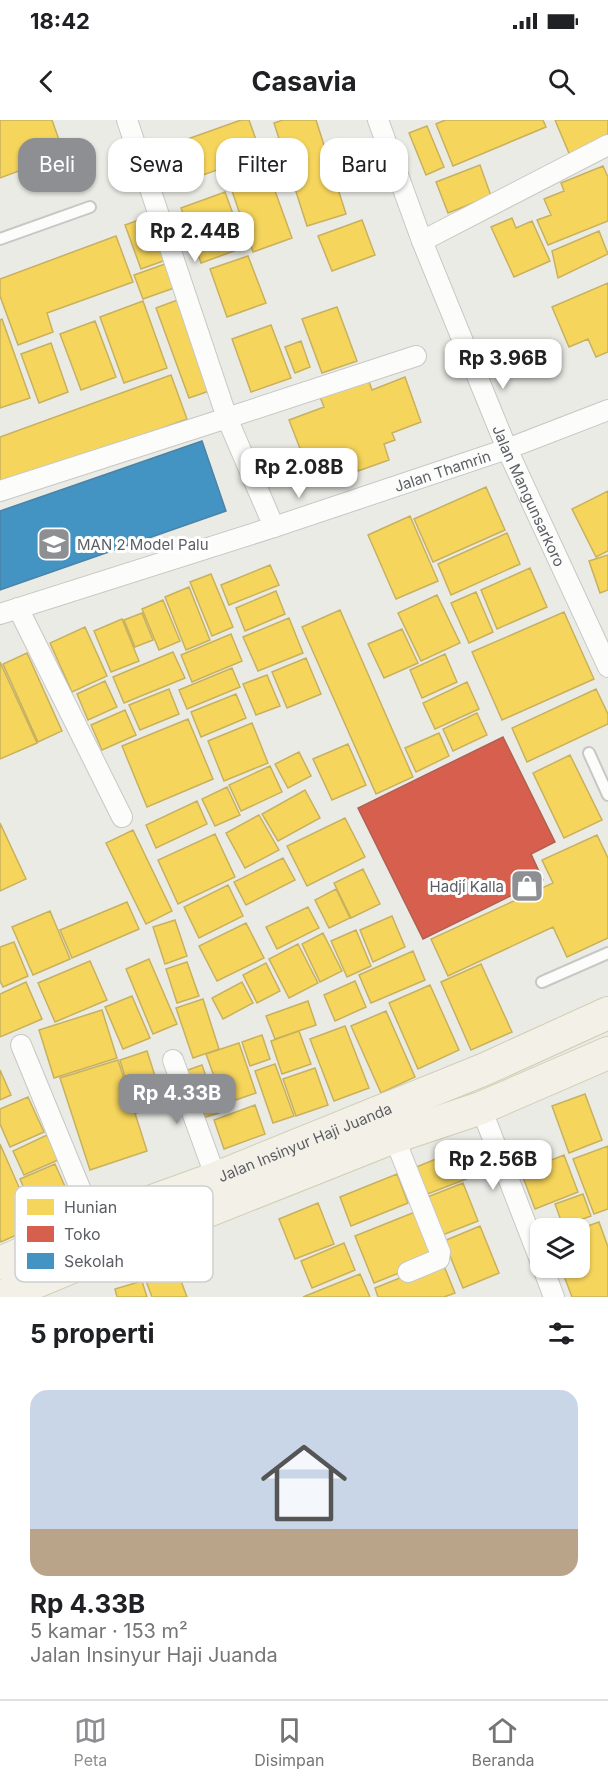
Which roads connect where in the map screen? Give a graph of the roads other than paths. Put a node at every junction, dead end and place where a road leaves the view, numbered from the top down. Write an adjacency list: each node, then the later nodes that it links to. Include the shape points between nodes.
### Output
1 (127, 120): 9 (street)
2 (378, 120): 6 (street, Jalan Mangunsarkoro)
3 (608, 145): 6 (street)
4 (90, 207): 5 (lane)
5 (0, 239)
6 (422, 241): 10 (street, Jalan Mangunsarkoro)
7 (416, 356): 9 (street)
8 (608, 410): 10 (street, Jalan Thamrin)
9 (227, 418): 11 (street); 12 (street)
10 (507, 449): 12 (street, Jalan Thamrin); 14 (street, Jalan Mangunsarkoro)
11 (0, 491)
12 (274, 527): 13 (street, Jalan Thamrin)
13 (9, 611): 17 (street)
14 (608, 667)
15 (589, 753): 16 (lane)
16 (608, 795)
17 (122, 817)
18 (608, 953): 19 (lane)
19 (542, 982)
20 (608, 1013): 26 (main road, Jalan Insinyur Haji Juanda, via 485,1069)
21 (21, 1045): 27 (street)
22 (608, 1053): 24 (main road, Jalan Insinyur Haji Juanda)
23 (173, 1060): 26 (street)
24 (482, 1108): 25 (main road, Jalan Insinyur Haji Juanda); 30 (street)
25 (394, 1137): 29 (main road, Jalan Insinyur Haji Juanda); 33 (street, via 441,1256)
26 (216, 1178): 28 (main road, Jalan Insinyur Haji Juanda)
27 (79, 1186)
28 (194, 1186)
29 (213, 1209)
30 (530, 1234)
31 (15, 1256): 32 (main road, Jalan Insinyur Haji Juanda)
32 (0, 1263)
33 (408, 1272)
34 (547, 1278): 37 (street)
35 (36, 1282): 36 (main road, Jalan Insinyur Haji Juanda)
36 (0, 1297)
37 (554, 1297)

